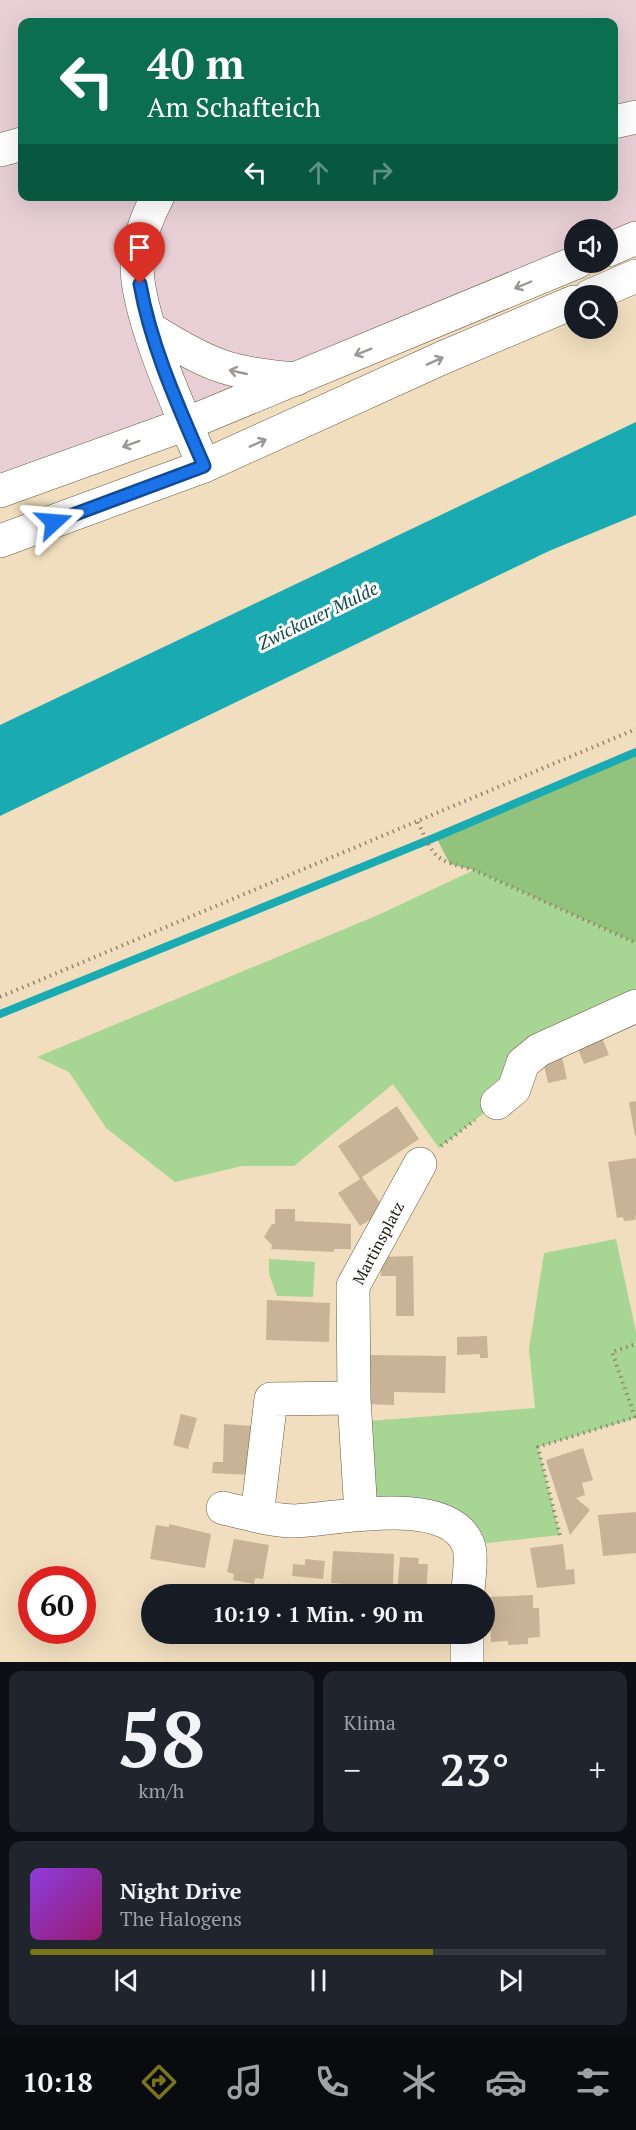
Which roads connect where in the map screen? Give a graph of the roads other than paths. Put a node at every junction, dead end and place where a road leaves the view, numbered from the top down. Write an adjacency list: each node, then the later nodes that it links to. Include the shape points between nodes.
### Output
1 (636, 117): 2 (street)
2 (618, 121)
3 (18, 145): 4 (street)
4 (0, 150)
5 (155, 201): 12 (street, via 145,221 137,267)
6 (636, 237): 7 (street)
7 (618, 245)
8 (564, 267): 13 (street, one-way to 13)
9 (636, 276): 10 (street)
10 (615, 285)
11 (564, 306): 15 (street, one-way to 11, via 442,357)
12 (152, 330): 13 (street, one-way to 12, via 221,368); 14 (street)
13 (296, 379): 14 (street)
14 (186, 424): 15 (street); 16 (street, one-way to 16)
15 (204, 466): 17 (street)
16 (0, 492)
17 (0, 541)
18 (636, 1006): 19 (street, via 539,1050 523,1063 514,1089)
19 (497, 1103)
20 (420, 1164): 21 (street, Martinsplatz, via 353,1286)
21 (354, 1398): 23 (street, Martinsplatz); 24 (street, via 271,1399)
22 (223, 1508): 24 (street)
23 (361, 1515): 24 (street, via 293,1521); 25 (street, via 427,1515 458,1529 469,1545)
24 (258, 1516)
25 (468, 1584)
26 (467, 1644): 27 (street)
27 (467, 1662)

